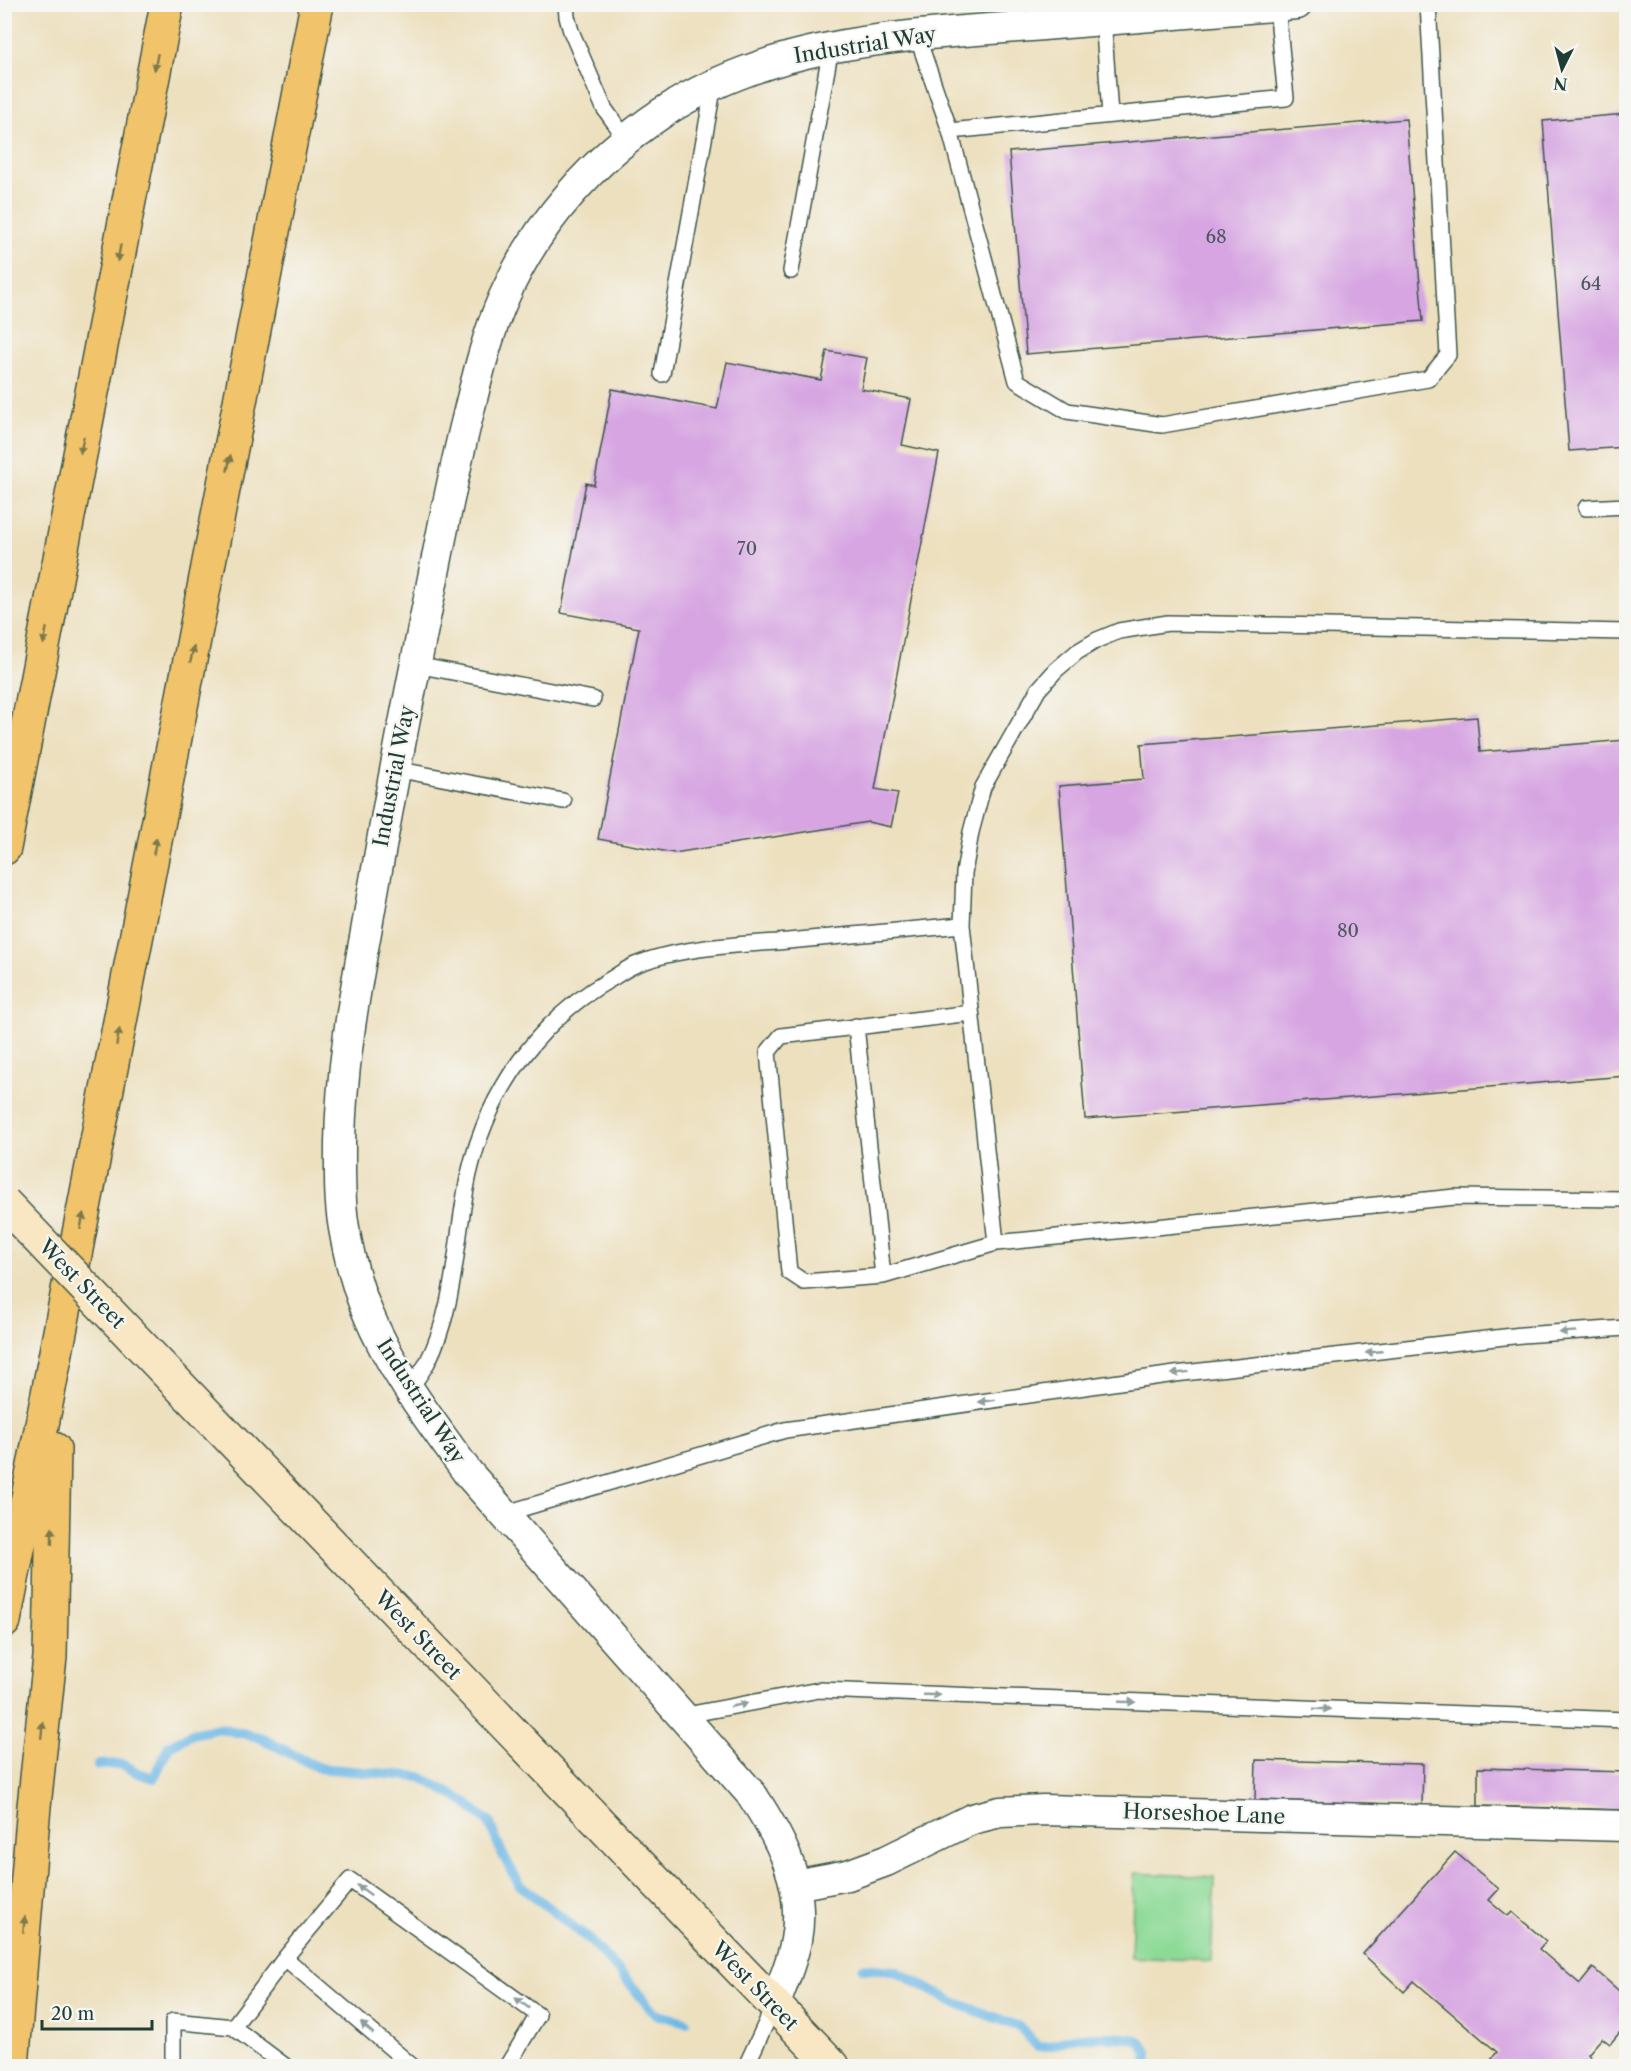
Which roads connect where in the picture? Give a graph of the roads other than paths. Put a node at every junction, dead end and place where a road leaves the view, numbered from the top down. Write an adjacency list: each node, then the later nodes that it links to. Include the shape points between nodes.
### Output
1 (167, 4): 22 (highway, one-way to 22)
2 (317, 4): 31 (highway, one-way to 2)
3 (1428, 4): 11 (lane, via 1448,354 1428,379 1162,425 1067,411 1017,381)
4 (1287, 5): 6 (street, Industrial Way); 10 (lane, via 1286,98)
5 (570, 6): 12 (lane, via 571,30 604,108)
6 (1103, 12): 7 (street, Industrial Way); 10 (lane)
7 (917, 36): 8 (street, Industrial Way); 11 (lane)
8 (831, 47): 9 (street, Industrial Way, via 771,61); 13 (lane)
9 (714, 84): 12 (street, Industrial Way); 14 (lane)
10 (1110, 115): 11 (lane)
11 (950, 131)
12 (626, 139): 18 (street, Industrial Way, via 589,173 549,220 503,299 458,455)
13 (791, 271)
14 (662, 374)
15 (1626, 506): 16 (lane)
16 (1586, 508)
17 (1626, 632): 23 (lane, via 1168,623 1097,640 1077,652 1038,690 983,787 964,873)
18 (416, 665): 19 (lane); 20 (street, Industrial Way)
19 (593, 699)
20 (395, 769): 21 (lane); 32 (street, Industrial Way, via 353,1005 340,1119 340,1166 344,1225 357,1284 376,1331)
21 (563, 801)
22 (4, 848)
23 (962, 925): 24 (lane); 32 (lane, via 681,952 635,965 586,993 547,1026 512,1071 485,1124 470,1174 441,1329)
24 (971, 1013): 25 (lane); 28 (lane)
25 (856, 1026): 29 (lane); 29 (lane, via 781,1036 768,1052 789,1272 804,1282)
26 (1626, 1199): 28 (lane, via 1455,1197)
27 (4, 1203): 40 (main road, West Street, bridge)
28 (996, 1243): 29 (lane)
29 (883, 1276)
30 (1626, 1328): 33 (lane, one-way to 33, via 1522,1335 1175,1374 785,1430)
31 (55, 1360): 34 (highway); 42 (highway, one-way to 31, via 50,1657)
32 (409, 1390): 33 (street, Industrial Way, via 468,1473)
33 (503, 1514): 35 (street, Industrial Way)
34 (4, 1621)
35 (681, 1716): 36 (lane, one-way to 36, via 819,1690); 38 (street, Industrial Way, via 752,1795 779,1839)
36 (1626, 1720)
37 (1626, 1826): 38 (street, Horseshoe Lane, via 1000,1812 972,1819 848,1875)
38 (795, 1885): 40 (street, Industrial Way, via 796,1940)
39 (285, 1958): 41 (lane); 45 (lane, one-way to 39); 46 (lane, one-way to 39, via 538,2015 350,1880)
40 (774, 2006): 47 (lane); 48 (main road, West Street)
41 (233, 2027): 43 (lane, via 173,2021); 44 (lane)
42 (12, 2067)
43 (173, 2067)
44 (285, 2067)
45 (412, 2067)
46 (507, 2067)
47 (746, 2067)
48 (833, 2067)

